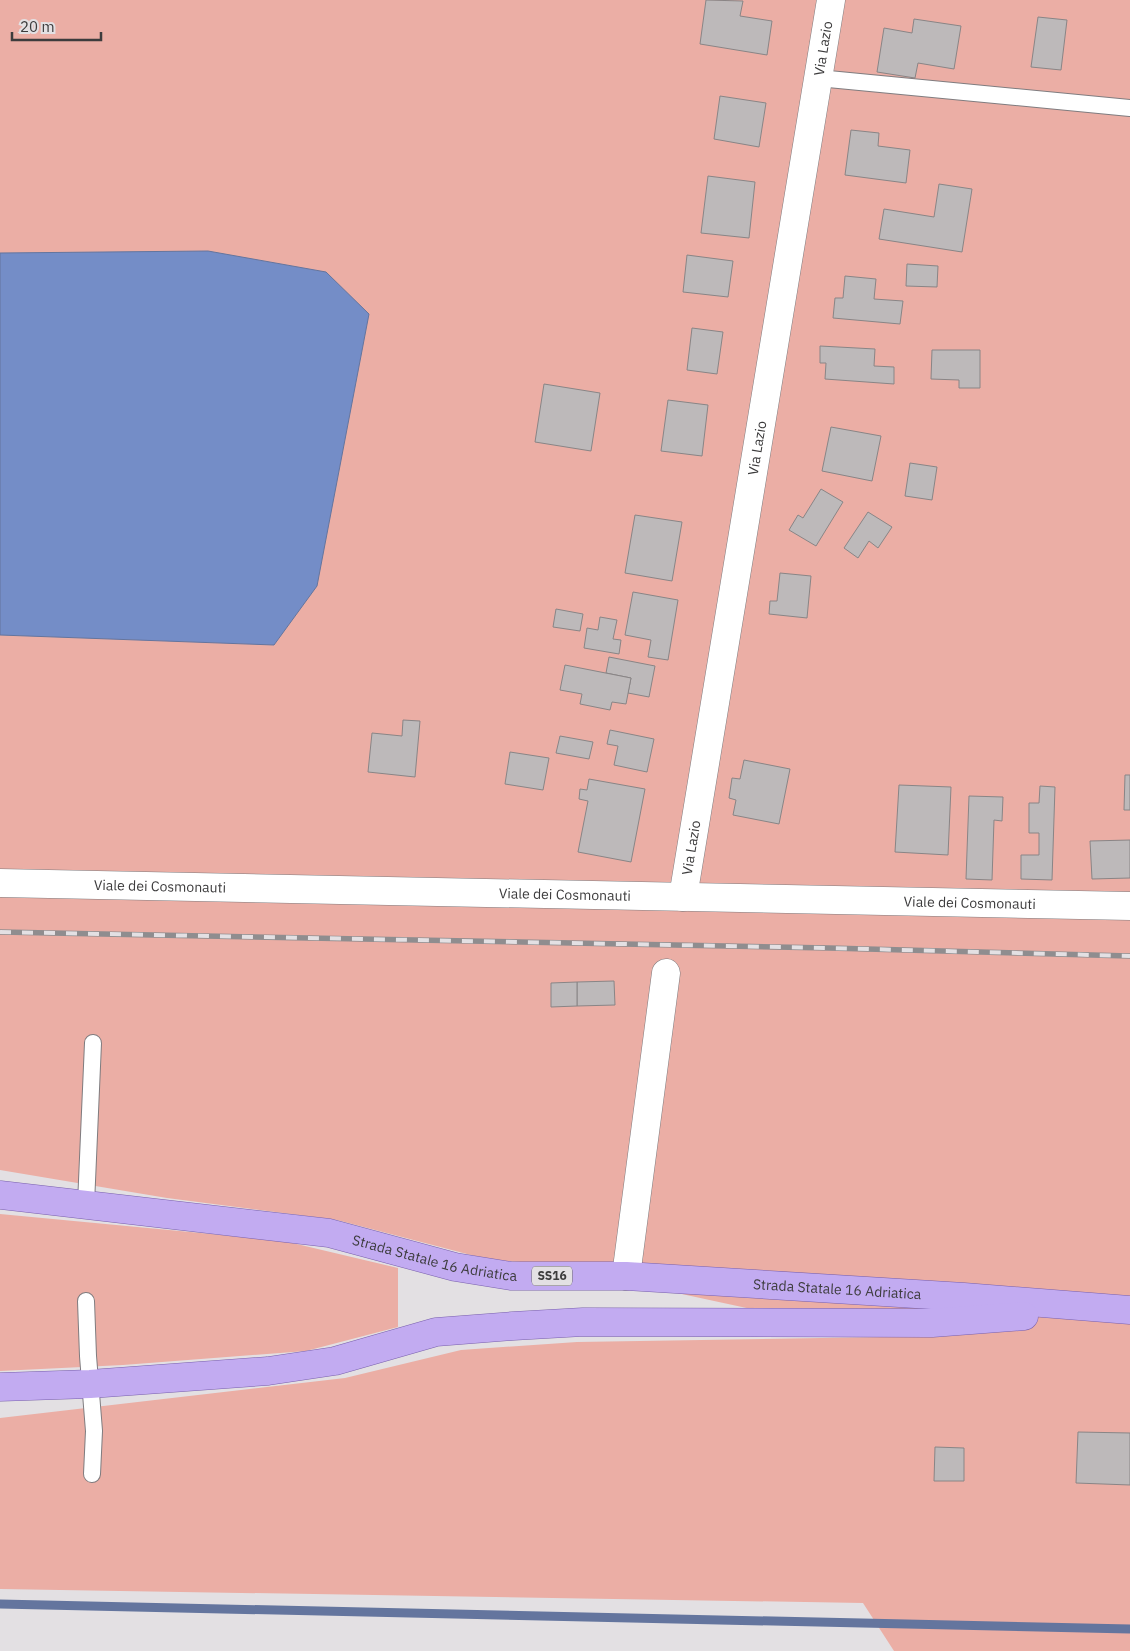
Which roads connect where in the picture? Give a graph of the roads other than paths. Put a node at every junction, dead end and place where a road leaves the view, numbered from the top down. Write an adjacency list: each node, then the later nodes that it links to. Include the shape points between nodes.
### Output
1 (831, 0): 2 (street, Via Lazio)
2 (818, 78): 3 (lane); 5 (street, Via Lazio)
3 (1130, 108)
4 (0, 883): 5 (street, Viale dei Cosmonauti)
5 (683, 897): 6 (street, Viale dei Cosmonauti)
6 (1130, 906)
7 (666, 973): 11 (street)
8 (94, 1043): 10 (lane)
9 (0, 1195): 10 (main road, Strada Statale 16 Adriatica / SS16)
10 (86, 1204): 11 (main road, Strada Statale 16 Adriatica / SS16, via 329,1233 455,1267 512,1276)
11 (626, 1276): 13 (main road, Strada Statale 16 Adriatica / SS16)
12 (86, 1301): 14 (lane)
13 (1120, 1310): 14 (main road, Strada Statale 16 Adriatica / SS16, via 932,1323 583,1322 513,1326 436,1332 335,1361 268,1371)
14 (90, 1384): 15 (main road, Strada Statale 16 Adriatica / SS16); 16 (main road); 17 (lane, via 94,1431)
15 (0, 1387)
16 (0, 1401)
17 (92, 1474)

